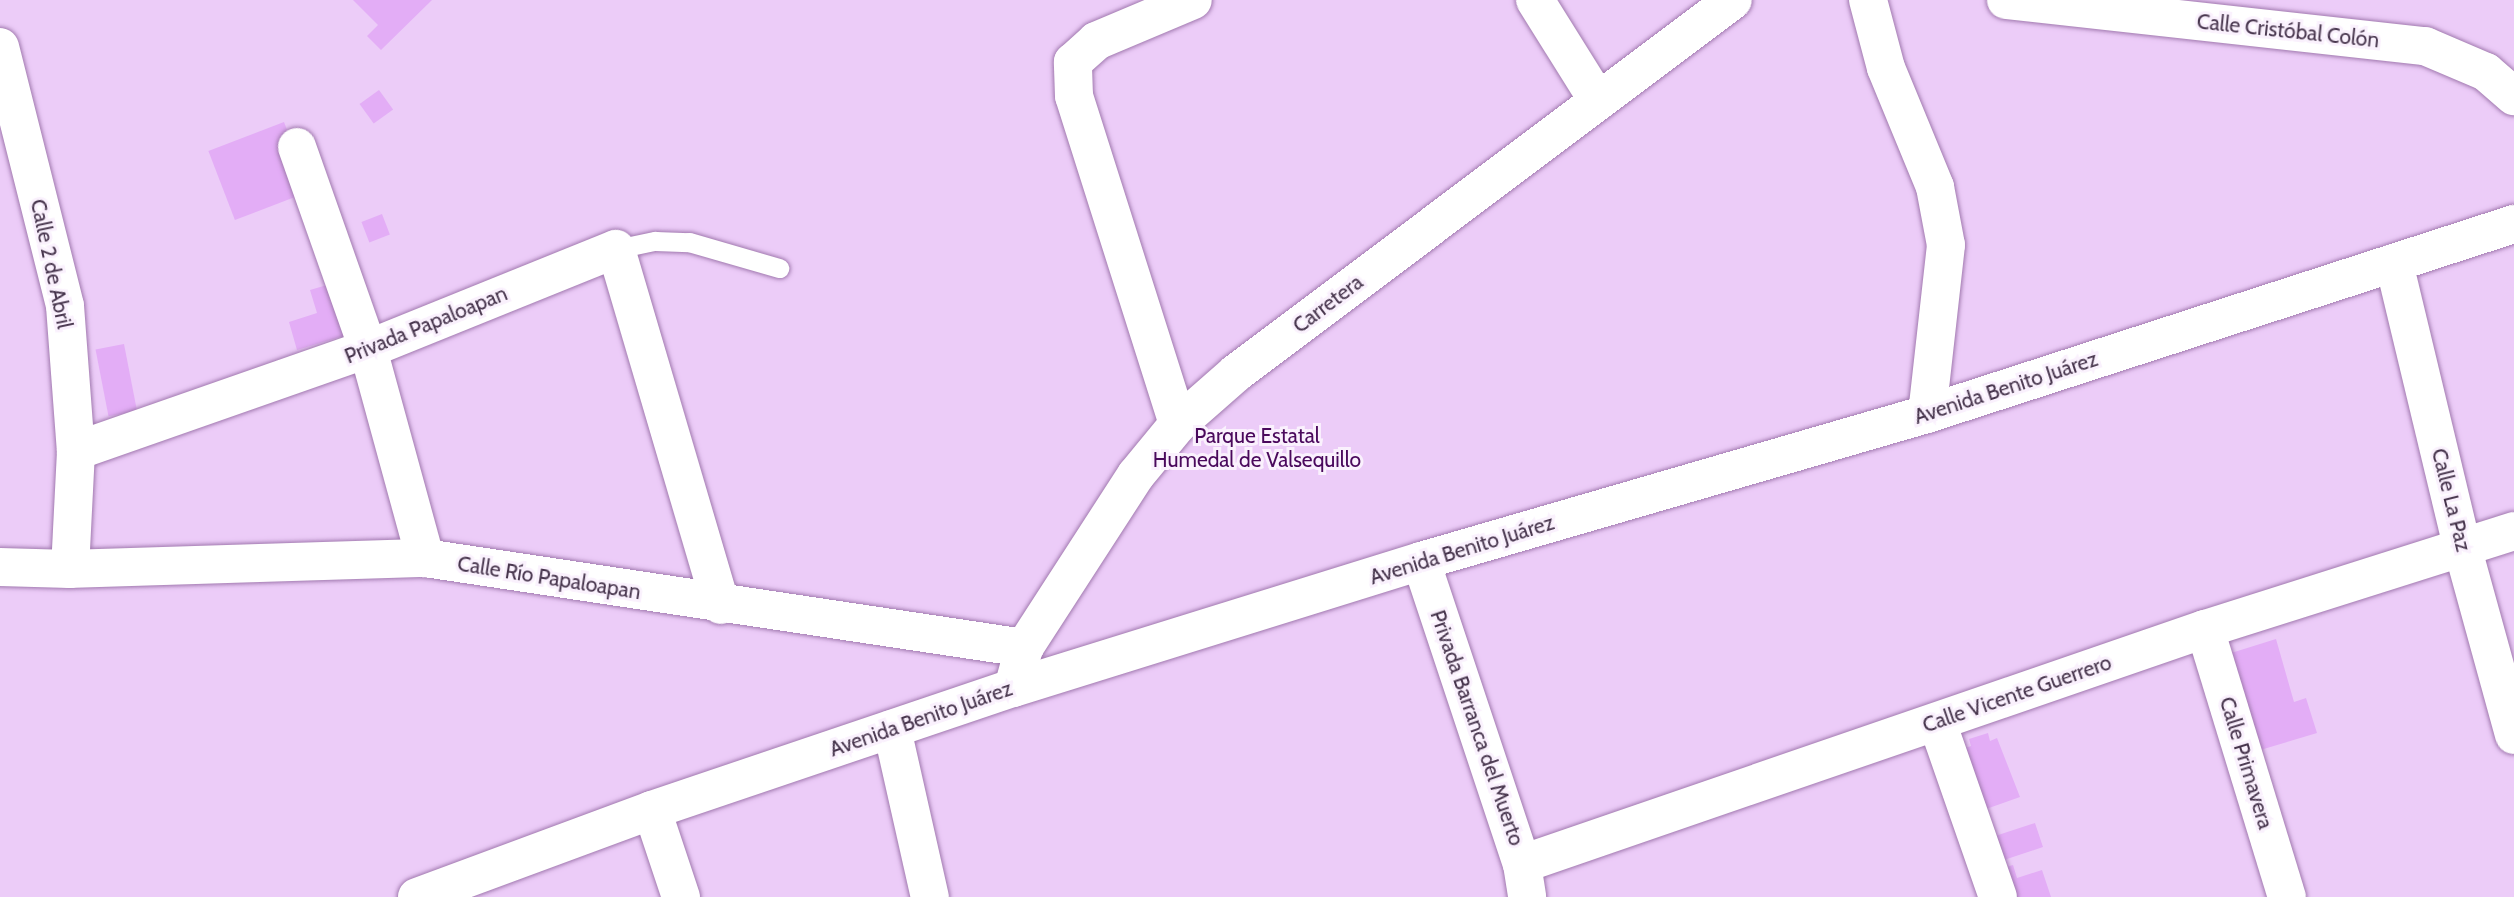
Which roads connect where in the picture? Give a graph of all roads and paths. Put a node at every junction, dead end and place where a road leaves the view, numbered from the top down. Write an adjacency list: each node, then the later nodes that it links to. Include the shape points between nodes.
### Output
1 (1193, 0): 16 (street, via 1096,41 1073,62 1074,96)
2 (1535, 0): 8 (street)
3 (1733, 0): 8 (street, Carretera)
4 (1868, 0): 15 (street, via 1886,68 1935,187 1945,245)
5 (2006, 0): 7 (street, Calle Cristóbal Colón, via 2424,46 2486,72)
6 (0, 47): 17 (street, Calle 2 de Abril, via 65,306)
7 (2514, 96)
8 (1598, 101): 16 (street, Carretera, via 1236,373)
9 (297, 146): 14 (street)
10 (2514, 224): 12 (street, Avenida Benito Juárez)
11 (616, 249): 13 (lane, Privada Papaloapan, via 689,242); 14 (street, Privada Papaloapan); 24 (street)
12 (2394, 263): 15 (street, Avenida Benito Juárez); 19 (street, Calle La Paz)
13 (779, 268)
14 (368, 349): 17 (street, Privada Papaloapan); 20 (street)
15 (1927, 414): 21 (street, Avenida Benito Juárez)
16 (1178, 424): 26 (street, Carretera, via 1136,475)
17 (76, 451): 23 (street, Calle 2 de Abril)
18 (2514, 531): 19 (street, Calle Vicente Guerrero)
19 (2462, 546): 25 (street, Calle Vicente Guerrero); 30 (street, Calle La Paz)
20 (425, 558): 23 (street, Calle Río Papaloapan); 24 (street, Calle Río Papaloapan)
21 (1421, 561): 27 (street, Avenida Benito Juárez); 32 (street, Privada Barranca del Muerto)
22 (0, 567): 23 (street, Calle Río Papaloapan)
23 (70, 569)
24 (721, 605): 26 (street, Calle Río Papaloapan)
25 (2205, 629): 28 (street, Calle Vicente Guerrero); 37 (street, Calle Primavera)
26 (1024, 648): 27 (street, Carretera)
27 (1013, 688): 29 (street, Avenida Benito Juárez)
28 (1937, 722): 32 (street, Calle Vicente Guerrero); 36 (street)
29 (892, 729): 31 (street, Avenida Benito Juárez); 35 (street)
30 (2514, 734)
31 (652, 810): 33 (street, Avenida Benito Juárez); 34 (street)
32 (1525, 881)
33 (417, 897)
34 (681, 897)
35 (930, 897)
36 (1998, 897)
37 (2287, 897)

